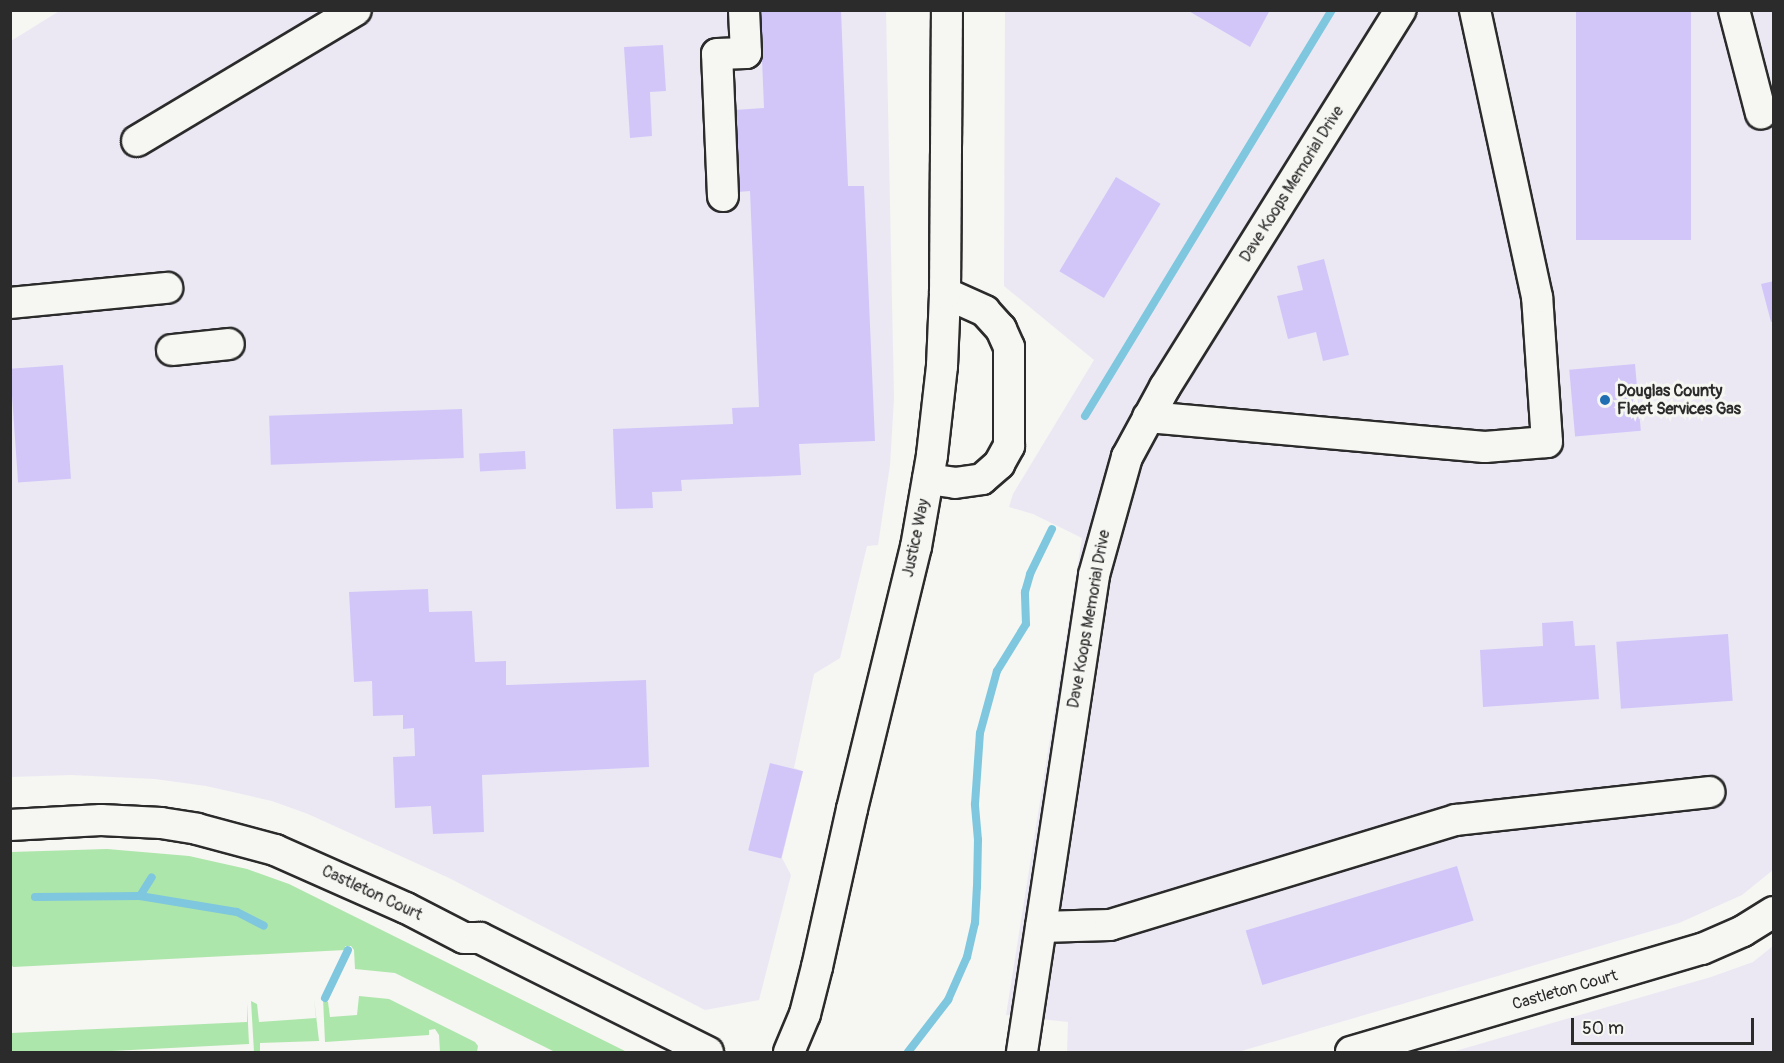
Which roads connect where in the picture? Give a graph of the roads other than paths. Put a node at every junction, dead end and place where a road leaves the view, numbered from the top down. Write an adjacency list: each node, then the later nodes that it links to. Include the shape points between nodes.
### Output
1 (356, 10): 8 (street)
2 (744, 10): 9 (street, via 746,53 717,54)
3 (946, 10): 11 (street, Justice Way)
4 (1401, 10): 15 (street, Dave Koops Memorial Drive)
5 (1475, 10): 15 (street, via 1537,297 1547,442 1485,447)
6 (1734, 10): 7 (street)
7 (1761, 114)
8 (137, 141)
9 (723, 196)
10 (167, 288): 12 (street)
11 (945, 293): 16 (street, Justice Way, via 942,366); 16 (street, via 985,311 1001,329 1009,346 1009,446 999,464 982,479 955,483)
12 (10, 303)
13 (230, 344): 14 (street)
14 (172, 350)
15 (1148, 417): 20 (street, Dave Koops Memorial Drive, via 1127,457 1094,575)
16 (928, 479): 22 (street, Justice Way, via 916,547 818,967)
17 (1709, 792): 20 (street, via 1456,820 1110,925)
18 (10, 825): 21 (street, Castleton Court, via 101,820 161,823 275,850 464,938 480,938)
19 (1773, 912): 24 (street, Castleton Court, via 1702,949)
20 (1041, 927): 23 (street, Dave Koops Memorial Drive)
21 (708, 1053)
22 (789, 1053)
23 (1022, 1053)
24 (1351, 1053)

